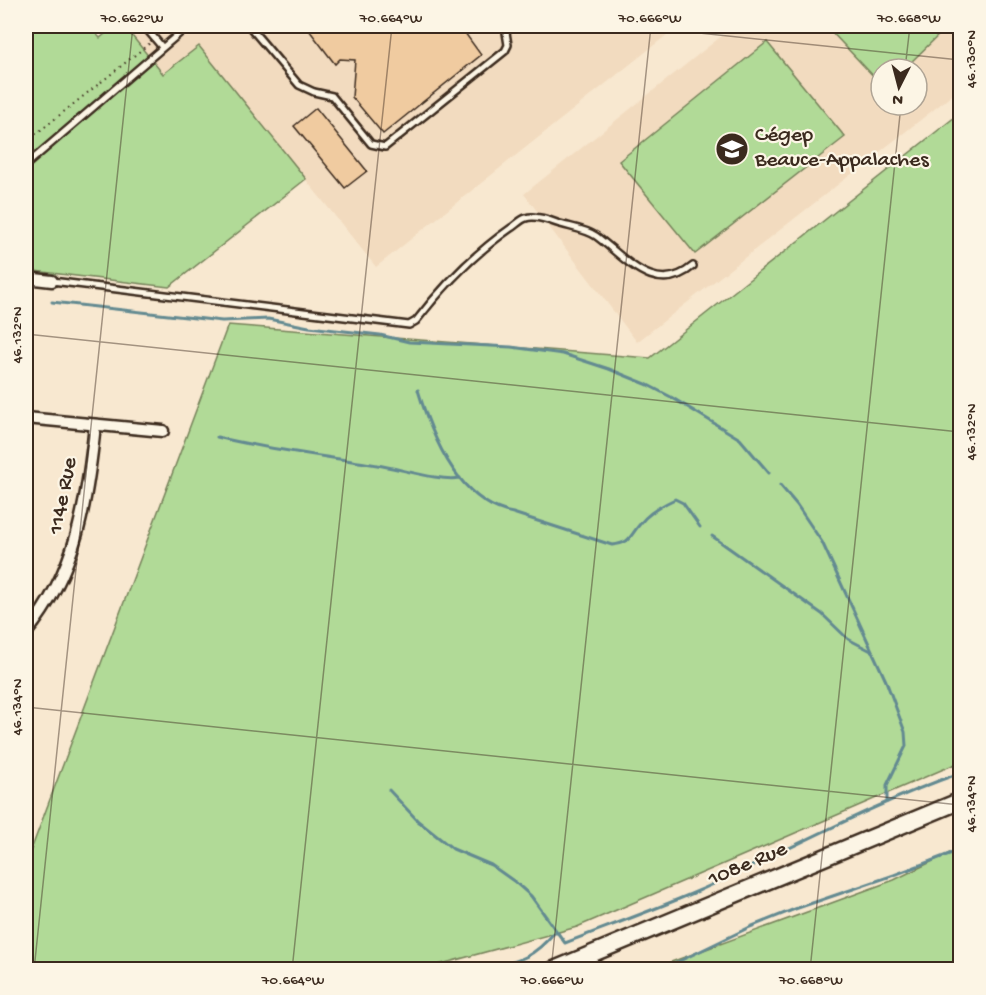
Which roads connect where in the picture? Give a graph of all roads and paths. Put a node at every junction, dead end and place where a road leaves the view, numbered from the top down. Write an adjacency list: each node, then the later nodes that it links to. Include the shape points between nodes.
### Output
1 (144, 26): 5 (lane)
2 (188, 26): 6 (lane)
3 (249, 26): 4 (lane, via 299,85 332,96 371,144 380,147 385,147 505,51)
4 (505, 26)
5 (154, 39): 6 (lane); 7 (path)
6 (162, 47): 8 (lane)
7 (26, 141)
8 (26, 165)
9 (693, 266): 11 (lane, via 670,279 652,276 621,258 594,234 526,218 459,272 409,325)
10 (26, 278): 11 (street)
11 (52, 281)
12 (26, 418): 13 (street)
13 (95, 426): 14 (street); 15 (street, 114e Rue, via 88,488 76,541 46,603)
14 (163, 431)
15 (26, 633)
16 (960, 801): 17 (main road, 108e Rue)
17 (554, 969)

